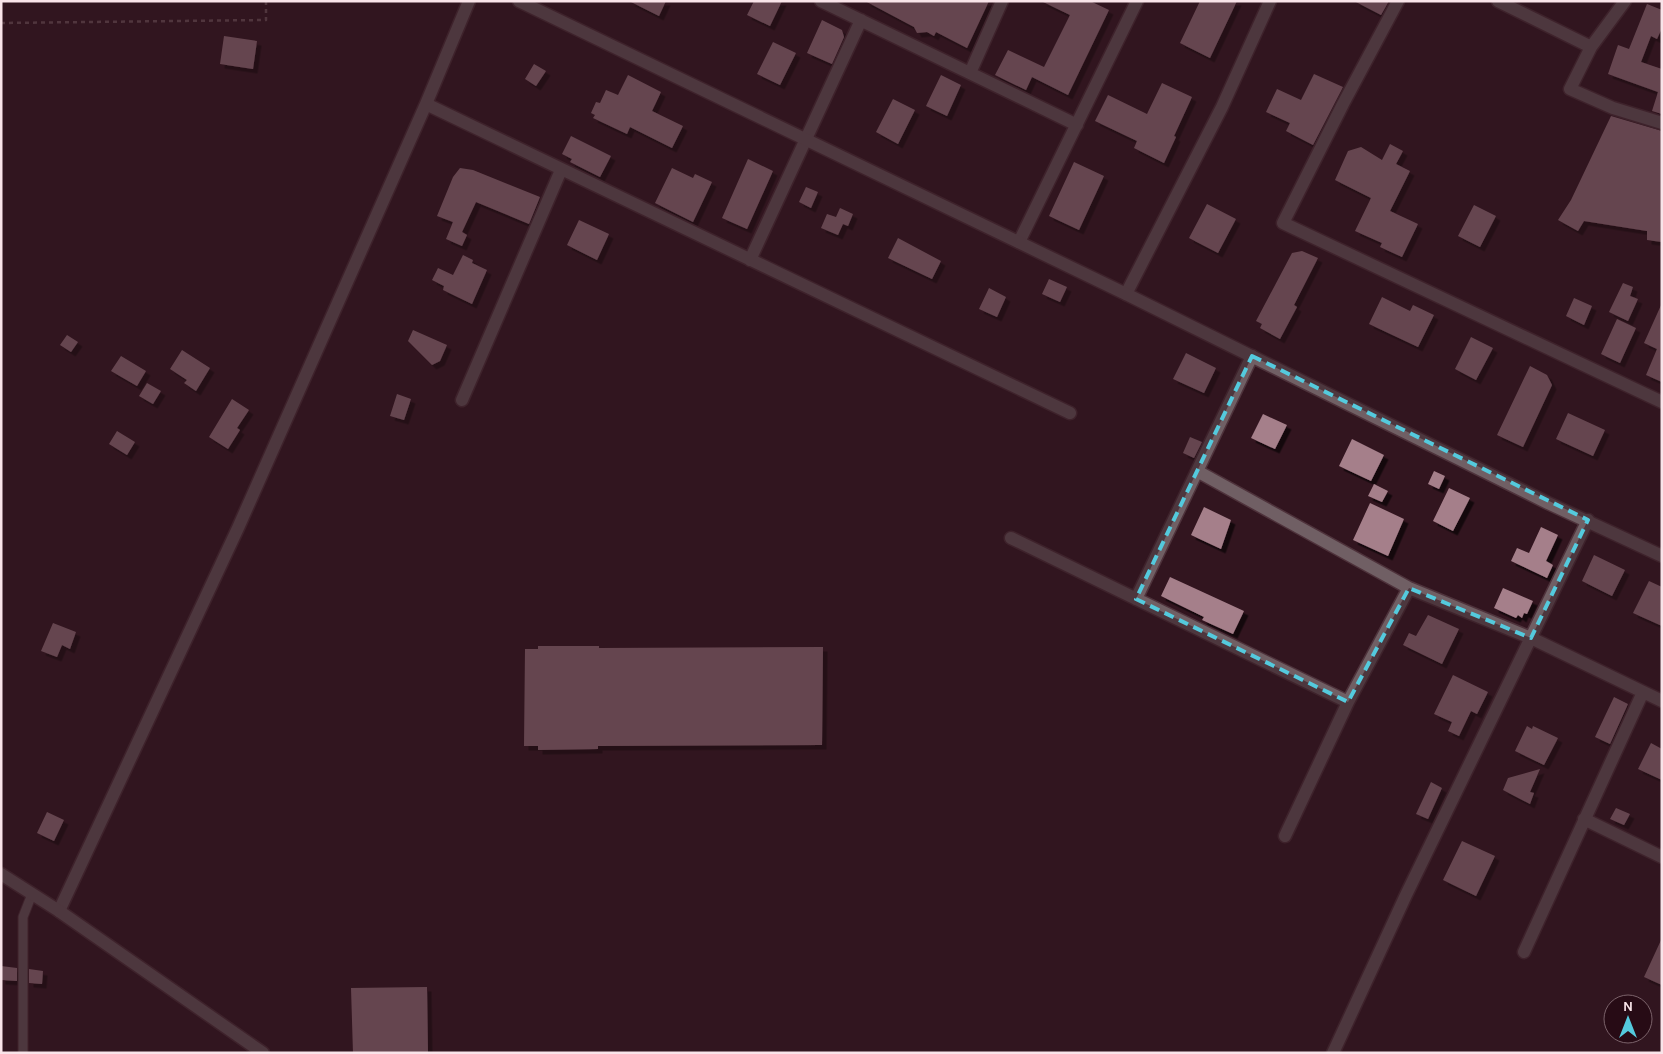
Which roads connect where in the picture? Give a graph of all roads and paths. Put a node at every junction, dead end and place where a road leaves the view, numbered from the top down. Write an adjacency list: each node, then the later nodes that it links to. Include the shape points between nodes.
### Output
1 (266, 1): 12 (path, via 266,20)
2 (469, 1): 15 (street)
3 (519, 1): 18 (street)
4 (821, 1): 11 (street)
5 (1002, 1): 14 (street)
6 (1137, 1): 17 (street)
7 (1270, 1): 22 (street, via 1222,107)
8 (1398, 1): 25 (street, via 1284,223)
9 (1498, 1): 13 (street)
10 (1625, 1): 13 (street)
11 (861, 20): 14 (street); 18 (street)
12 (1, 23)
13 (1591, 47): 16 (street, via 1570,89 1613,108)
14 (970, 73): 17 (street)
15 (426, 104): 19 (street); 42 (street, via 238,528)
16 (1662, 123)
17 (1078, 125): 20 (street)
18 (806, 139): 20 (street); 21 (street)
19 (561, 170): 21 (street); 24 (street)
20 (1019, 242): 22 (street)
21 (750, 260): 26 (street)
22 (1126, 294): 23 (street)
23 (1252, 356): 27 (street); 28 (street)
24 (462, 400)
25 (1662, 402)
26 (1070, 413)
27 (1197, 472): 31 (street); 32 (street)
28 (1588, 520): 30 (street); 33 (street)
29 (1011, 538): 32 (street)
30 (1662, 556)
31 (1409, 588): 33 (street); 36 (street)
32 (1136, 599): 36 (street)
33 (1531, 638): 34 (street); 46 (street)
34 (1643, 692): 35 (street); 37 (street)
35 (1662, 701)
36 (1348, 702): 38 (street)
37 (1584, 819): 39 (street); 43 (street)
38 (1285, 836)
39 (1662, 857)
40 (1, 874): 41 (street)
41 (32, 894): 42 (street); 44 (lane, via 23,917)
42 (59, 911): 45 (street)
43 (1524, 952)
44 (23, 1053)
45 (263, 1053)
46 (1333, 1053)

